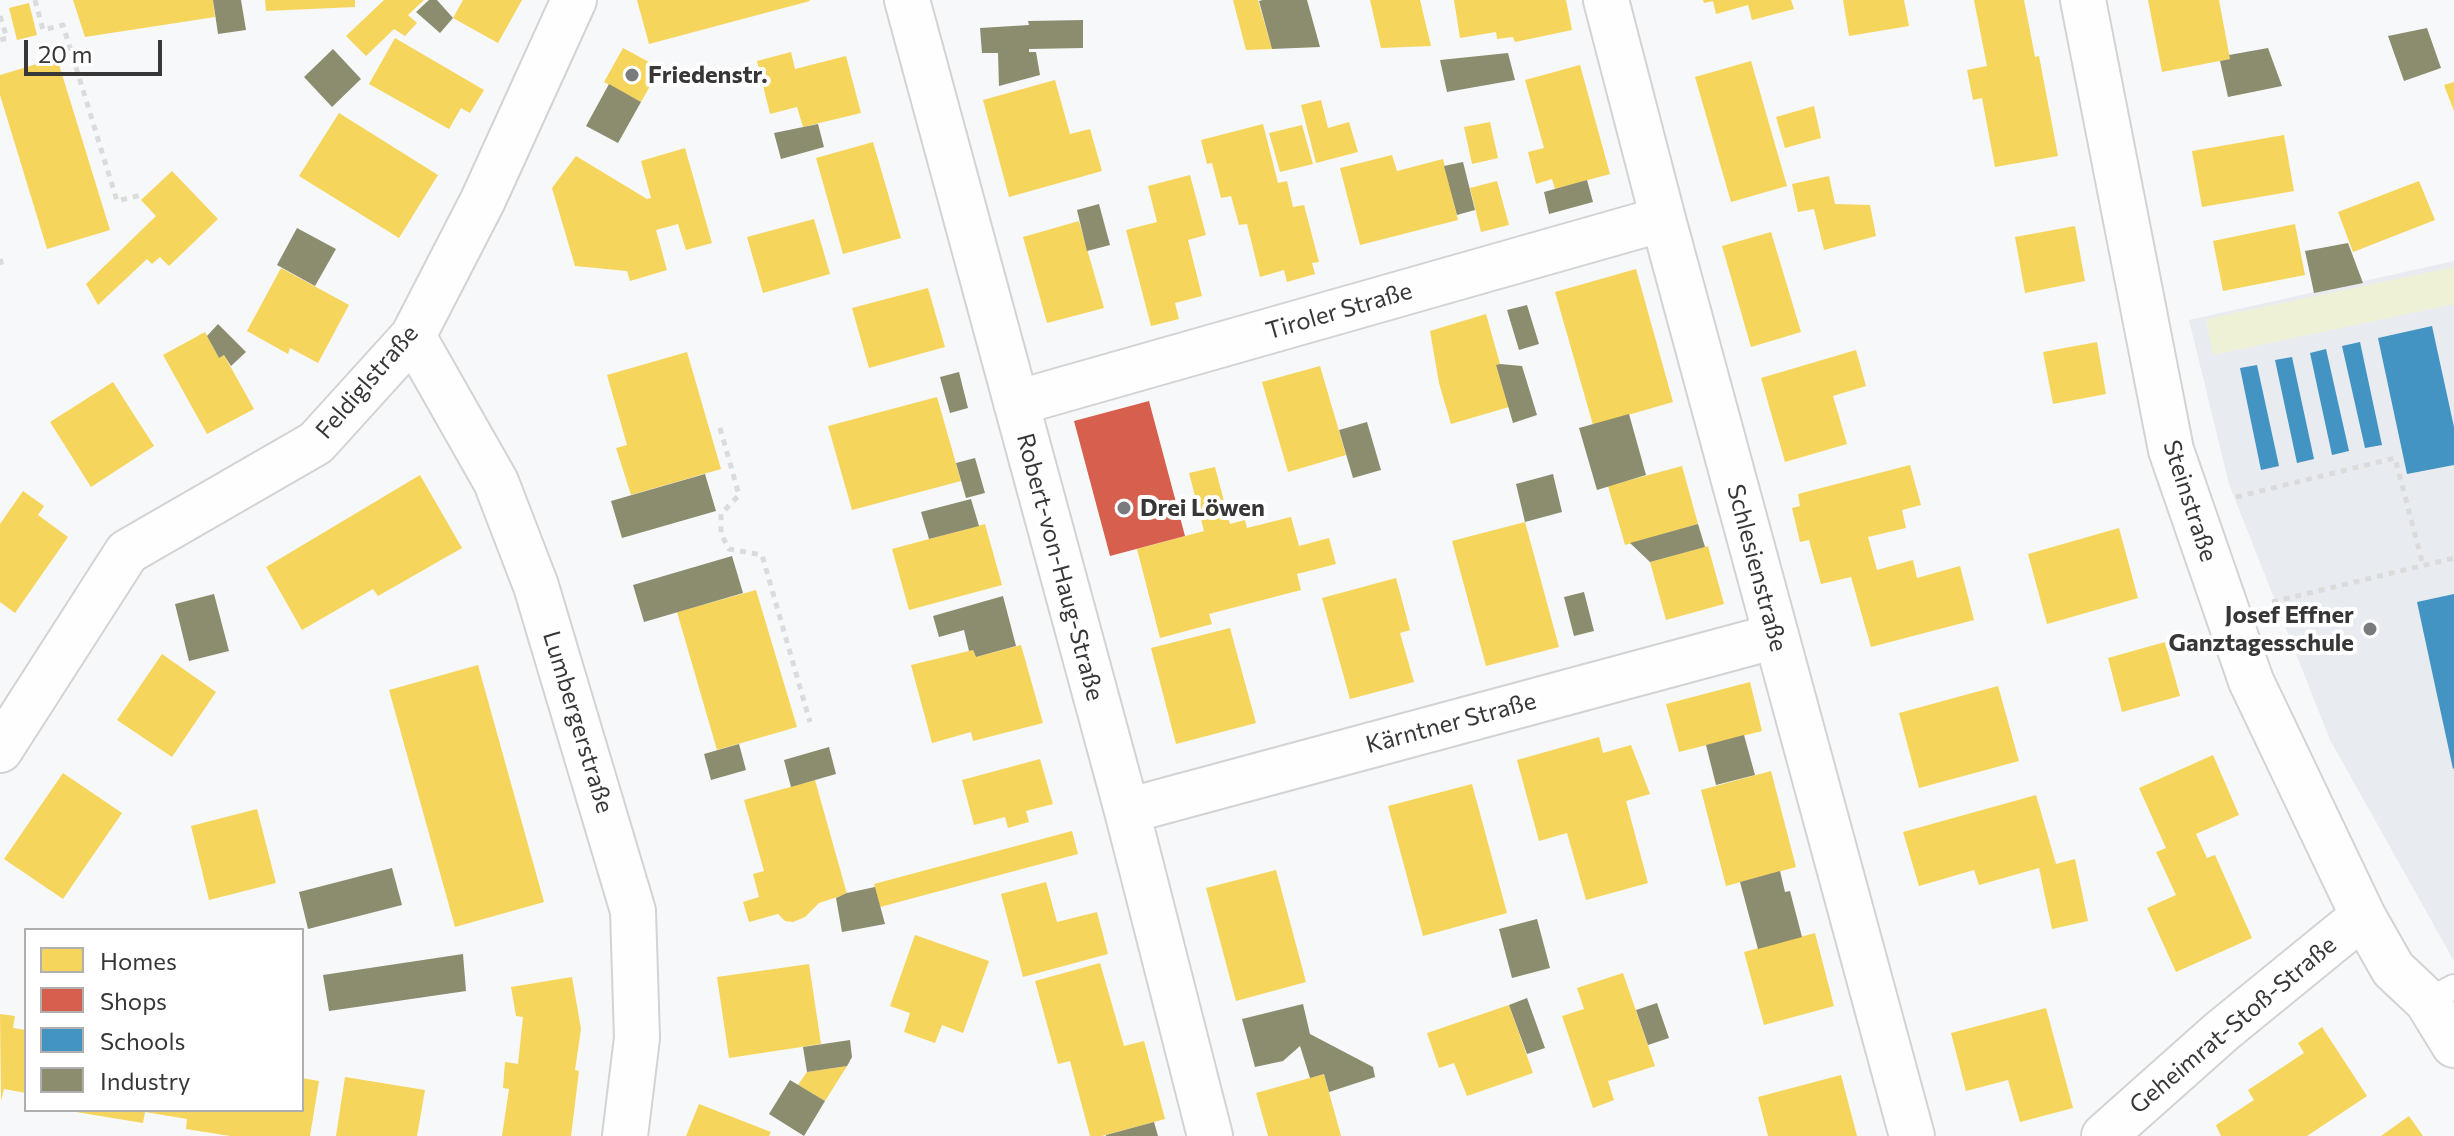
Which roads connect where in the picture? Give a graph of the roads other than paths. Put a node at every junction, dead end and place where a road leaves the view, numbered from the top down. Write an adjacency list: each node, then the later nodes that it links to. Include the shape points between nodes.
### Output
1 (574, 0): 6 (street, Feldiglstraße, via 483,200)
2 (907, 0): 7 (street, Robert-von-Haug-Straße)
3 (1606, 0): 5 (street, Schlesienstraße)
4 (2083, 0): 11 (street, Steinstraße, via 2171,450 2251,681)
5 (1663, 219): 7 (street, Tiroler Straße); 8 (street, Schlesienstraße)
6 (413, 336): 9 (street, Feldiglstraße, via 316,443 127,552); 14 (street, Lumbergerstraße, via 496,482 536,586 633,911 637,1038)
7 (1016, 403): 10 (street, Robert-von-Haug-Straße)
8 (1776, 636): 10 (street, Kärntner Straße); 16 (street, Schlesienstraße)
9 (0, 750)
10 (1127, 811): 15 (street, Robert-von-Haug-Straße)
11 (2363, 916): 12 (street, Steinstraße, via 2393,969); 17 (street, Geheimrat-Stoß-Straße)
12 (2441, 994): 13 (street, Steinstraße)
13 (2454, 1045)
14 (625, 1136)
15 (1210, 1136)
16 (1912, 1136)
17 (2104, 1136)

